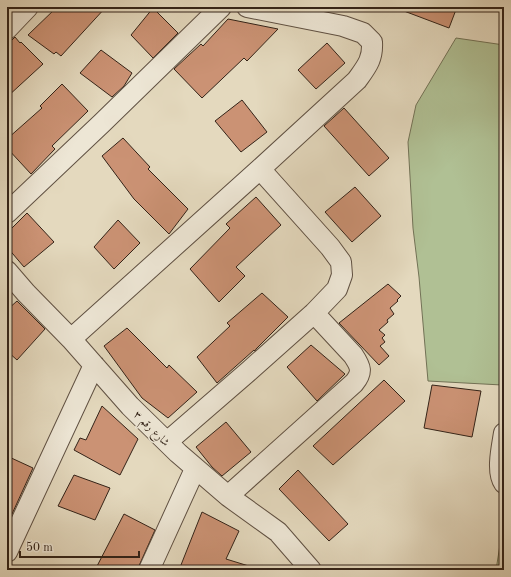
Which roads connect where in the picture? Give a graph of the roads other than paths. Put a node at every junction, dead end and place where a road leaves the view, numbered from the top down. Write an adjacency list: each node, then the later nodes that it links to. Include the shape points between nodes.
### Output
1 (28, 7): 4 (street)
2 (221, 7): 6 (street)
3 (247, 7): 5 (street, via 343,26 363,33 372,42 373,53 357,80)
4 (7, 29)
5 (260, 169): 8 (street, via 341,262 342,275 337,289); 9 (street)
6 (7, 213)
7 (7, 271): 9 (street, شارع رقم ٣)
8 (314, 313): 12 (street); 15 (street, via 353,355 361,370 360,376)
9 (71, 339): 10 (street, شارع رقم ٣)
10 (94, 365): 12 (street, شارع رقم ٣, via 130,406); 16 (street)
11 (504, 433): 14 (street, via 500,466)
12 (167, 442): 13 (street, شارع رقم ٣)
13 (195, 469): 15 (street, شارع رقم ٣); 17 (street)
14 (504, 483)
15 (228, 496): 18 (street, شارع رقم ٣, via 278,532)
16 (7, 552)
17 (149, 570)
18 (311, 570): 19 (street, شارع رقم ٣)
19 (318, 570)

